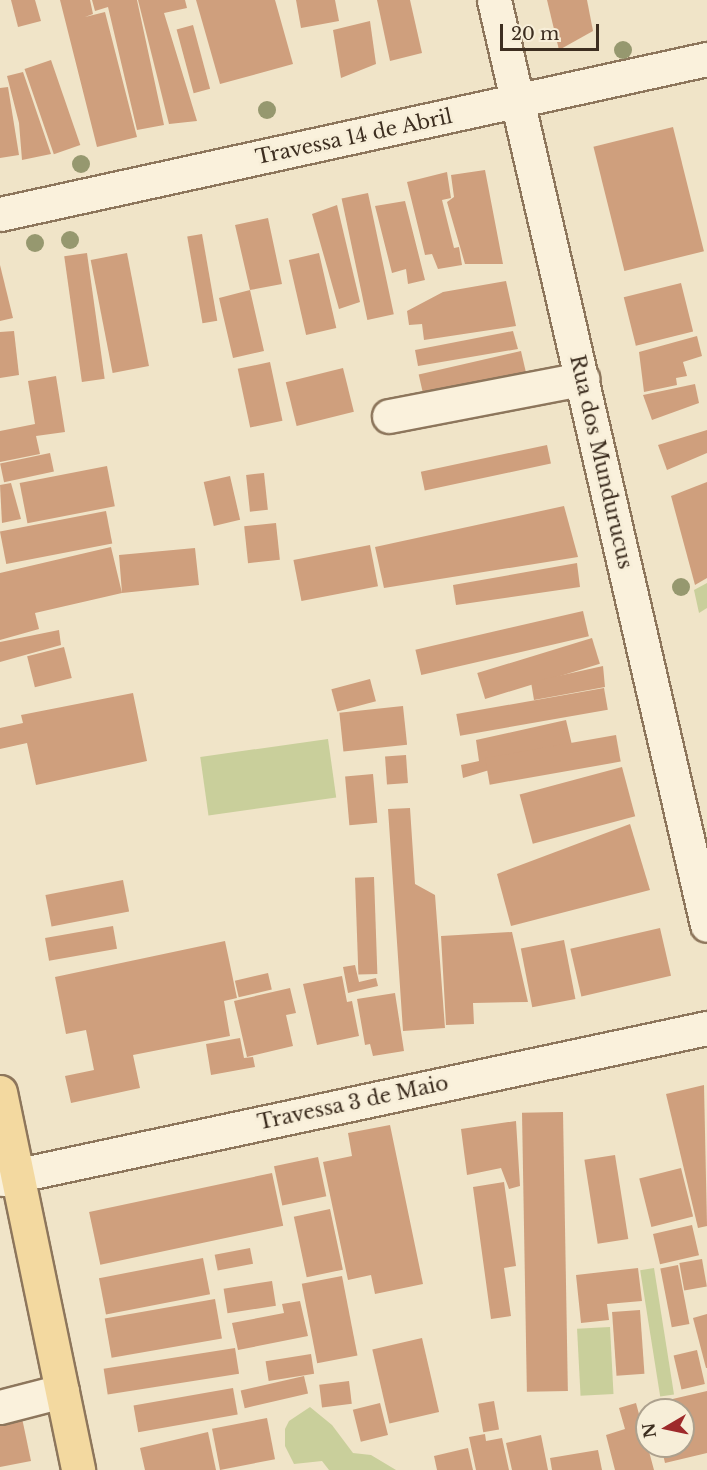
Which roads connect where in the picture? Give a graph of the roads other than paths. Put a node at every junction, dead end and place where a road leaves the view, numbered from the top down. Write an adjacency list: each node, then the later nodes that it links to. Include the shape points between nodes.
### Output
1 (494, 0): 3 (street, Rua dos Mundurucus)
2 (707, 59): 3 (street, Travessa 14 de Abril)
3 (517, 101): 4 (street, Travessa 14 de Abril); 5 (street, Rua dos Mundurucus)
4 (0, 214)
5 (582, 379): 6 (street); 7 (street, Rua dos Mundurucus)
6 (389, 416)
7 (707, 925)
8 (707, 1028): 10 (street, Travessa 3 de Maio)
9 (0, 1092): 10 (main road)
10 (9, 1177): 11 (main road)
11 (62, 1391): 12 (street); 13 (main road)
12 (0, 1407)
13 (78, 1470)

